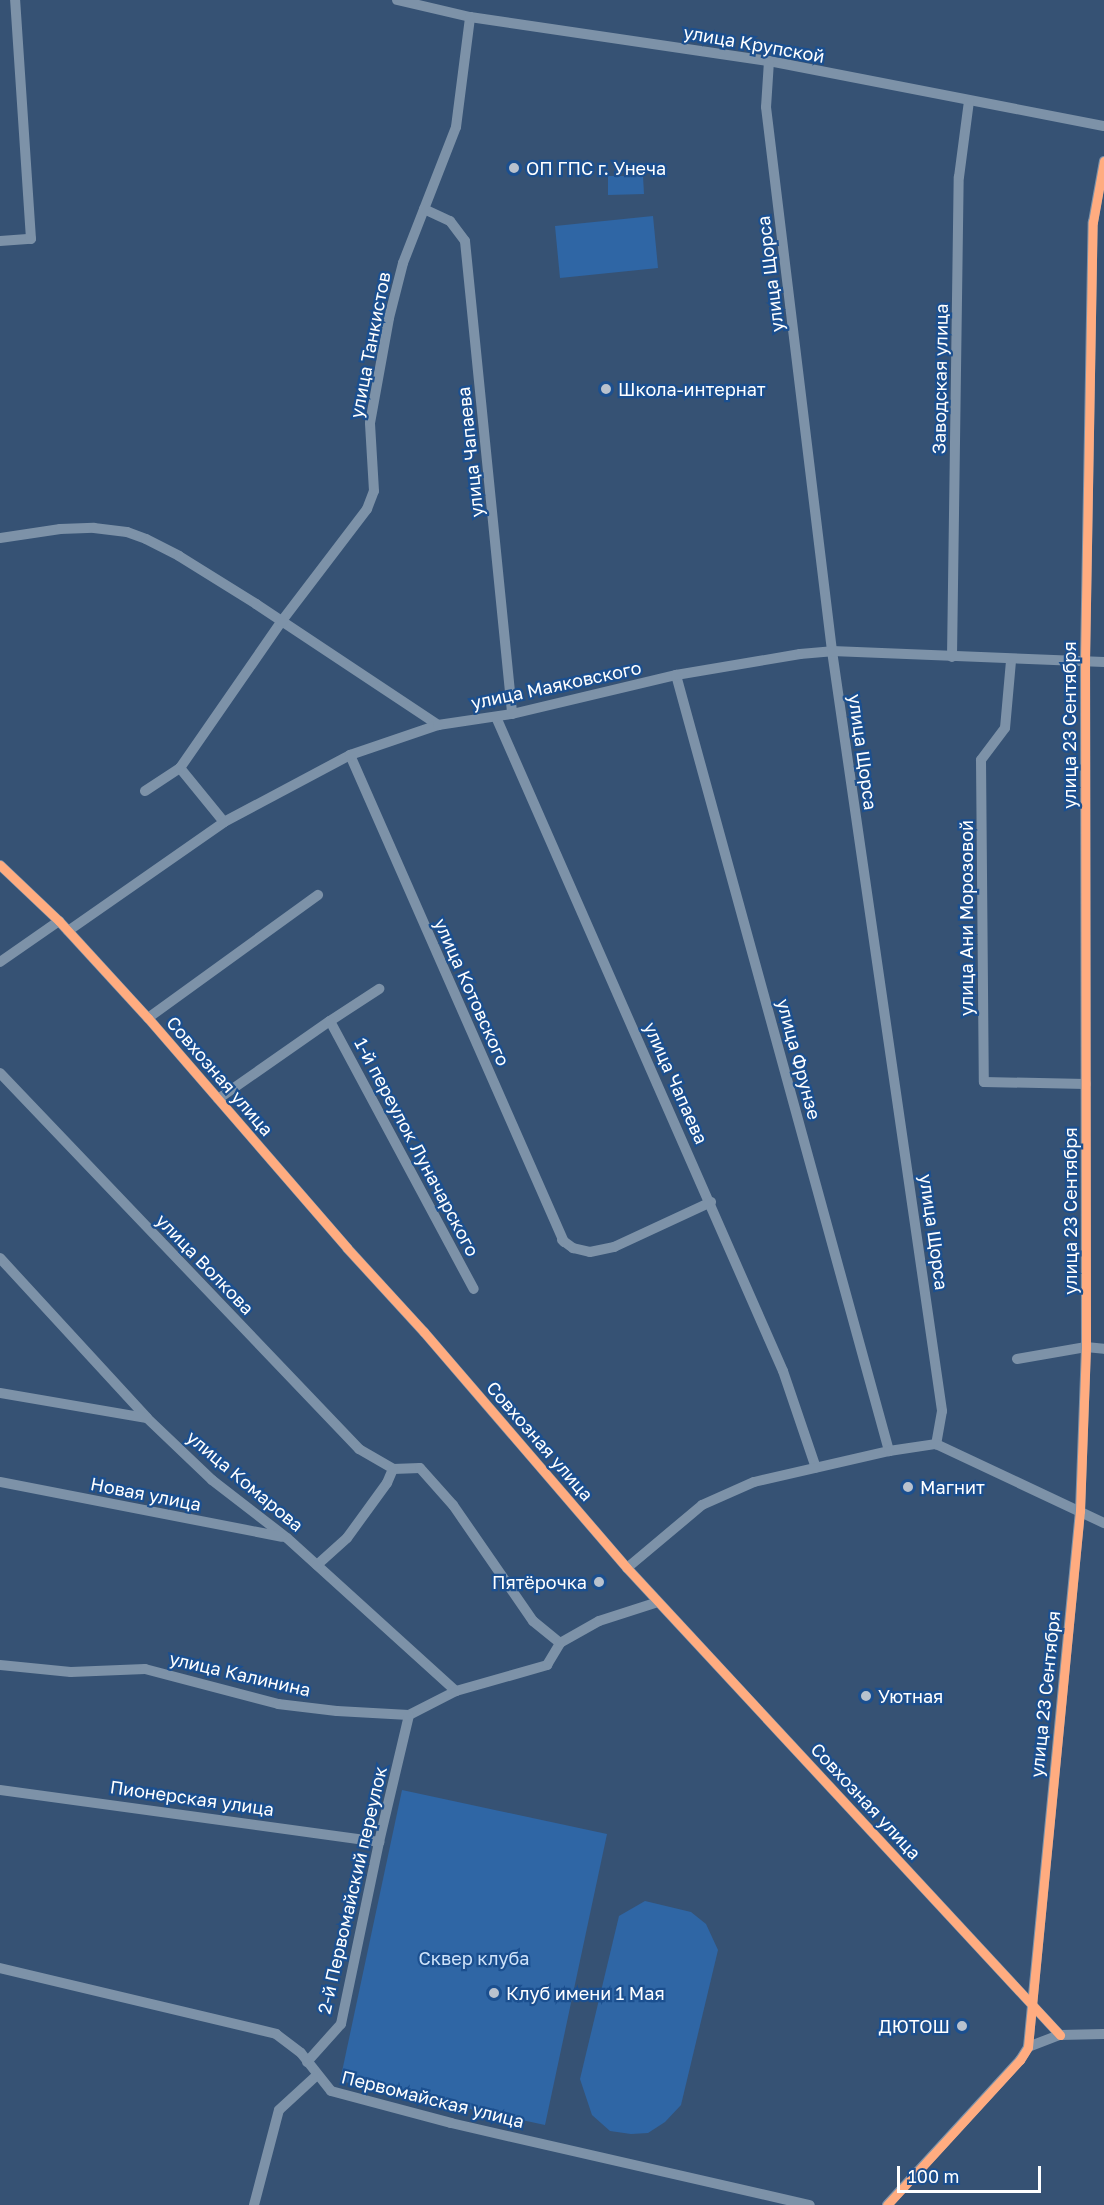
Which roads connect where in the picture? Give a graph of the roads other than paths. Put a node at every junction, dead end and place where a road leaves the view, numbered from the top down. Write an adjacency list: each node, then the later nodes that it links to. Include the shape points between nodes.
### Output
1 (15, 0): 9 (street, via 31,239)
2 (398, 0): 3 (street, улица Крупской)
3 (470, 17): 4 (street, улица Крупской); 8 (street, улица Танкистов, via 456,127)
4 (769, 61): 5 (street, улица Крупской); 12 (street, улица Щорса, via 766,106)
5 (969, 101): 6 (street, улица Крупской); 13 (street, Заводская улица, via 959,177)
6 (1104, 126)
7 (1104, 161): 15 (street, улица 23 Сентября, via 1093,222)
8 (423, 209): 11 (street, улица Танкистов, via 389,318 370,423 374,491 367,509); 18 (street, улица Чапаева, via 450,221 465,241)
9 (0, 241)
10 (0, 538): 11 (street, via 60,529 127,532 179,556)
11 (281, 622): 20 (street); 22 (street, улица Танкистов)
12 (832, 651): 13 (street, улица Маяковского); 17 (street, улица Маяковского); 44 (street, улица Щорса, via 942,1411)
13 (952, 657): 14 (street, улица Маяковского)
14 (1011, 661): 15 (street, улица Маяковского); 34 (street, улица Ани Морозовой, via 1005,728 981,760 984,1082)
15 (1085, 661): 16 (street, улица Маяковского); 34 (street, улица 23 Сентября)
16 (1104, 662)
17 (676, 675): 18 (street, улица Маяковского); 45 (street, улица Фрунзе)
18 (513, 714): 19 (street, улица Маяковского)
19 (496, 717): 20 (street, улица Маяковского); 36 (street, улица Чапаева)
20 (438, 725): 21 (street, улица Маяковского)
21 (350, 755): 24 (street, улица Маяковского); 36 (street, улица Котовского, via 563,1241 590,1252 614,1247)
22 (180, 768): 23 (street); 24 (street)
23 (145, 791)
24 (224, 822): 28 (street, улица Маяковского)
25 (0, 865): 27 (street, Совхозная улица)
26 (318, 896): 31 (street)
27 (59, 921): 28 (street, Совхозная улица); 29 (street)
28 (68, 931): 31 (street, Совхозная улица)
29 (0, 962)
30 (379, 988): 32 (street)
31 (148, 1018): 35 (street, Совхозная улица)
32 (330, 1021): 35 (street); 38 (street, 1-й переулок Луначарского)
33 (0, 1073): 47 (street, улица Волкова, via 359,1449)
34 (1086, 1084): 39 (street, улица 23 Сентября)
35 (218, 1099): 53 (street, Совхозная улица)
36 (711, 1202): 46 (street, улица Чапаева, via 783,1371)
37 (0, 1258): 43 (street, улица Комарова)
38 (474, 1289)
39 (1086, 1347): 40 (street); 41 (street); 49 (street, улица 23 Сентября)
40 (1104, 1349)
41 (1017, 1359)
42 (0, 1393): 43 (street)
43 (147, 1418): 51 (street, улица Комарова, via 212,1480)
44 (936, 1444): 45 (street); 49 (street)
45 (889, 1450): 46 (street)
46 (816, 1468): 53 (street, via 754,1482 702,1505)
47 (393, 1469): 52 (street, via 347,1538); 55 (street, via 420,1468 453,1505 533,1621)
48 (0, 1482): 51 (street, Новая улица)
49 (1080, 1511): 50 (street); 62 (street, улица 23 Сентября)
50 (1104, 1522)
51 (286, 1538): 52 (street, улица Комарова)
52 (317, 1565): 57 (street, улица Комарова)
53 (627, 1568): 54 (street, Совхозная улица)
54 (658, 1602): 55 (street, улица Калинина, via 599,1621); 62 (street, Совхозная улица)
55 (560, 1643): 57 (street, улица Калинина, via 547,1665)
56 (0, 1665): 58 (street, улица Калинина, via 71,1672 145,1669 278,1704 337,1712)
57 (456, 1691): 58 (street, улица Калинина)
58 (409, 1715): 60 (street, 2-й Первомайский переулок)
59 (0, 1790): 60 (street, Пионерская улица)
60 (379, 1842): 66 (street, 2-й Первомайский переулок, via 341,2024)
61 (0, 1968): 66 (street, Первомайская улица, via 276,2034)
62 (1031, 2003): 64 (street, Совхозная улица); 65 (street, улица 23 Сентября)
63 (1104, 2034): 64 (street)
64 (1060, 2035): 65 (street)
65 (1028, 2047): 68 (street)
66 (307, 2062): 67 (street, Первомайская улица)
67 (316, 2076): 69 (street, via 279,2110); 70 (street, Первомайская улица, via 331,2091 375,2103)
68 (902, 2190): 71 (street); 72 (street)
69 (254, 2205)
70 (810, 2205)
71 (887, 2205)
72 (904, 2205)

